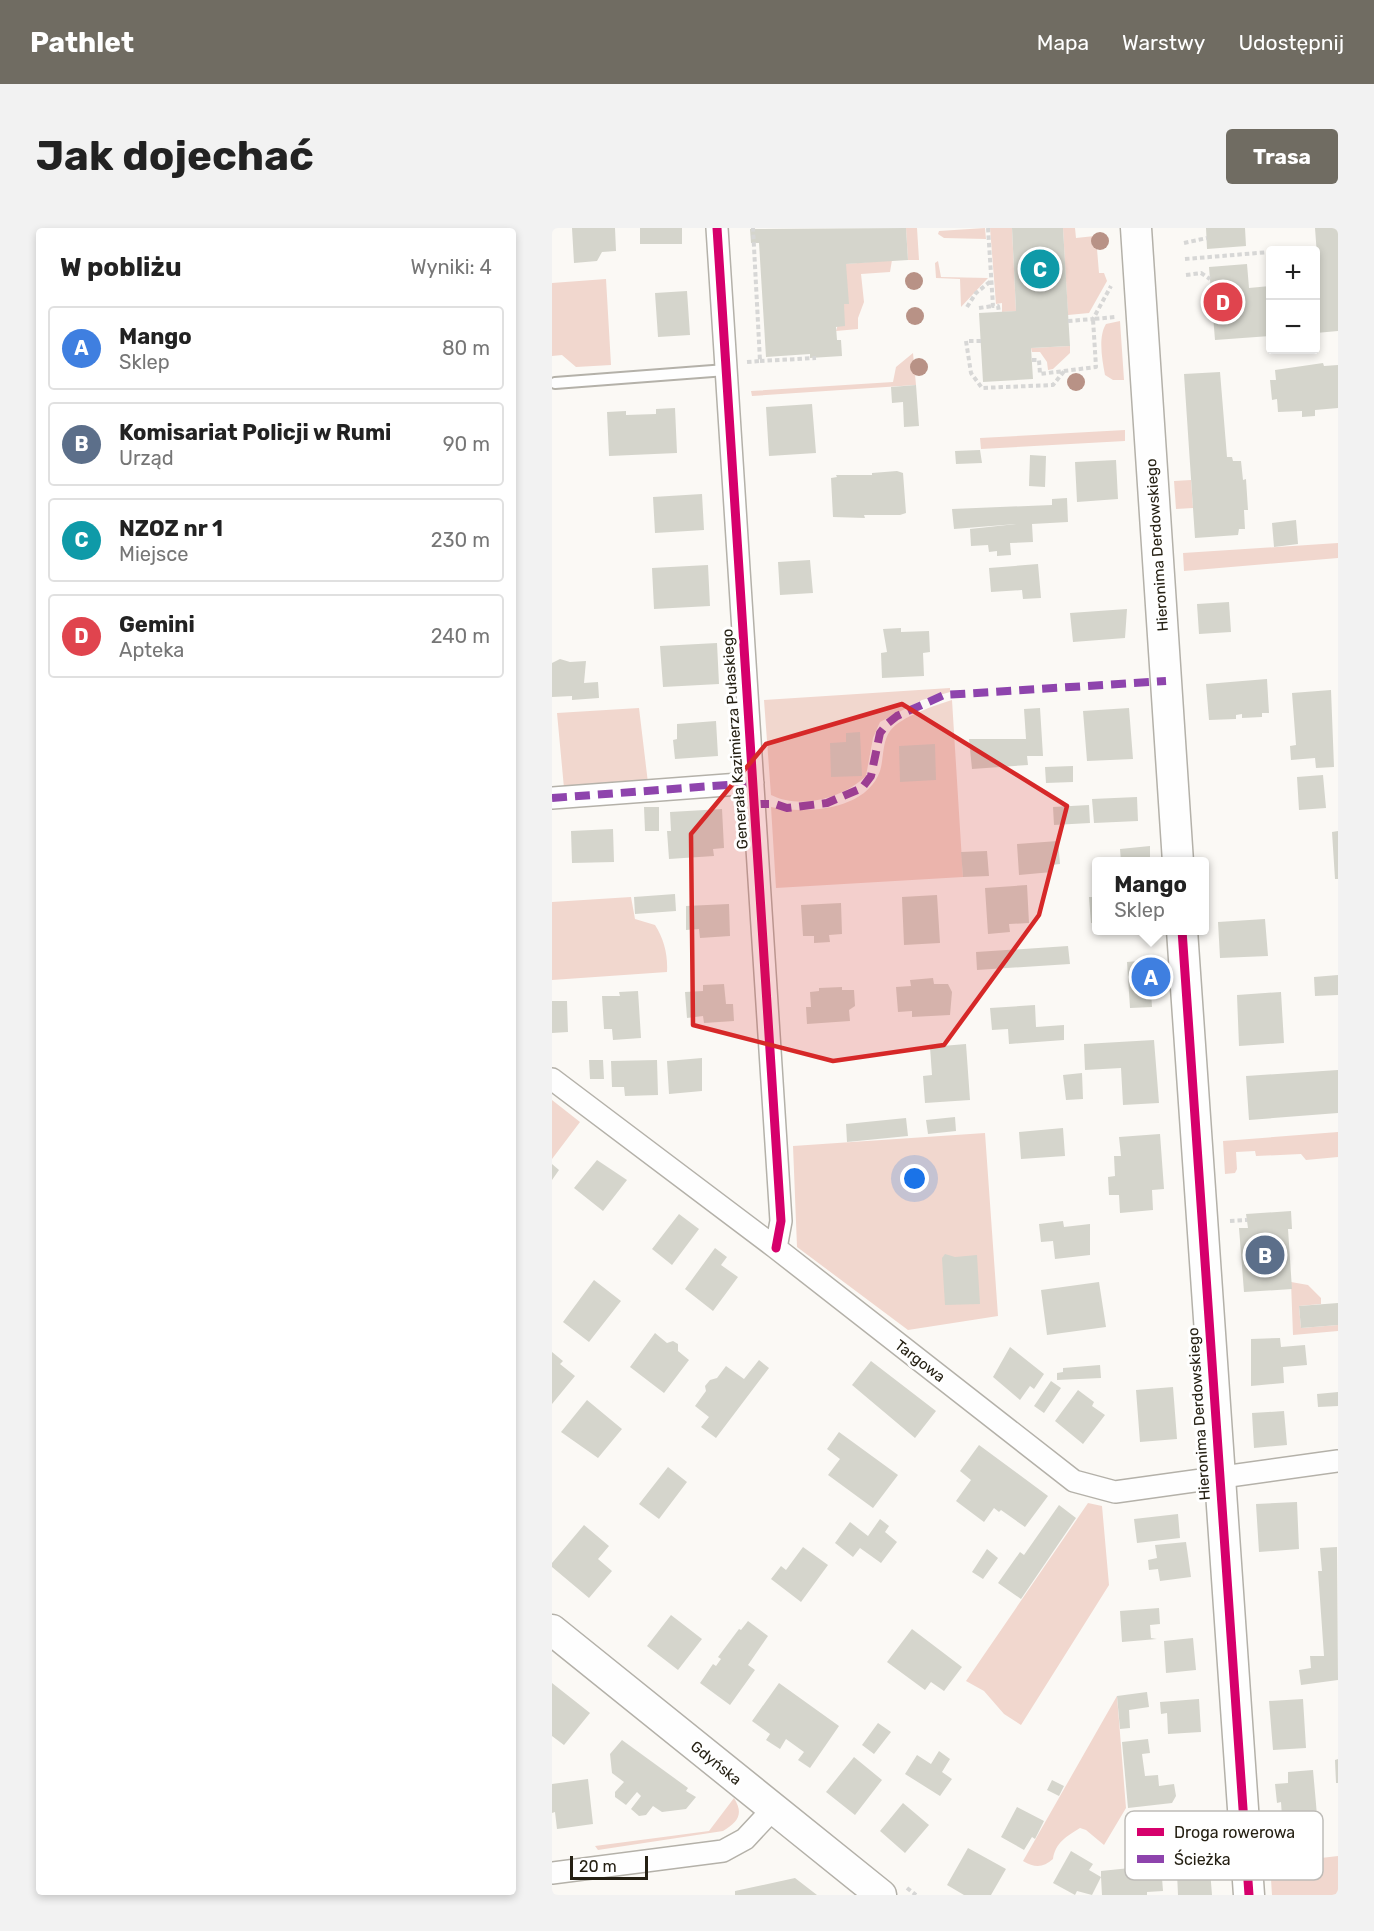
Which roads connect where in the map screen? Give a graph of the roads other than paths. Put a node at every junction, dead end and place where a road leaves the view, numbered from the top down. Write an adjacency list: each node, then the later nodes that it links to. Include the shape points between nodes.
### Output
1 (717, 228): 3 (street, Generała Kazimierza Pułaskiego)
2 (1136, 228): 7 (street, Hieronima Derdowskiego)
3 (733, 366): 4 (lane); 5 (street, Generała Kazimierza Pułaskiego)
4 (555, 383)
5 (753, 783): 6 (street); 10 (street, Generała Kazimierza Pułaskiego, via 781,1221)
6 (552, 798)
7 (1178, 857)
8 (1182, 935): 12 (street, Hieronima Derdowskiego)
9 (552, 1078): 10 (street, Targowa)
10 (776, 1248): 12 (street, Targowa, via 1074,1482 1115,1492)
11 (1338, 1461): 12 (street, Targowa)
12 (1218, 1478): 15 (street, Hieronima Derdowskiego)
13 (552, 1630): 14 (street, Gdyńska)
14 (773, 1809): 16 (street, via 745,1839 723,1851); 18 (street, Gdyńska)
15 (1242, 1811)
16 (552, 1873)
17 (1247, 1880): 19 (street, Hieronima Derdowskiego)
18 (881, 1895)
19 (1248, 1895)

